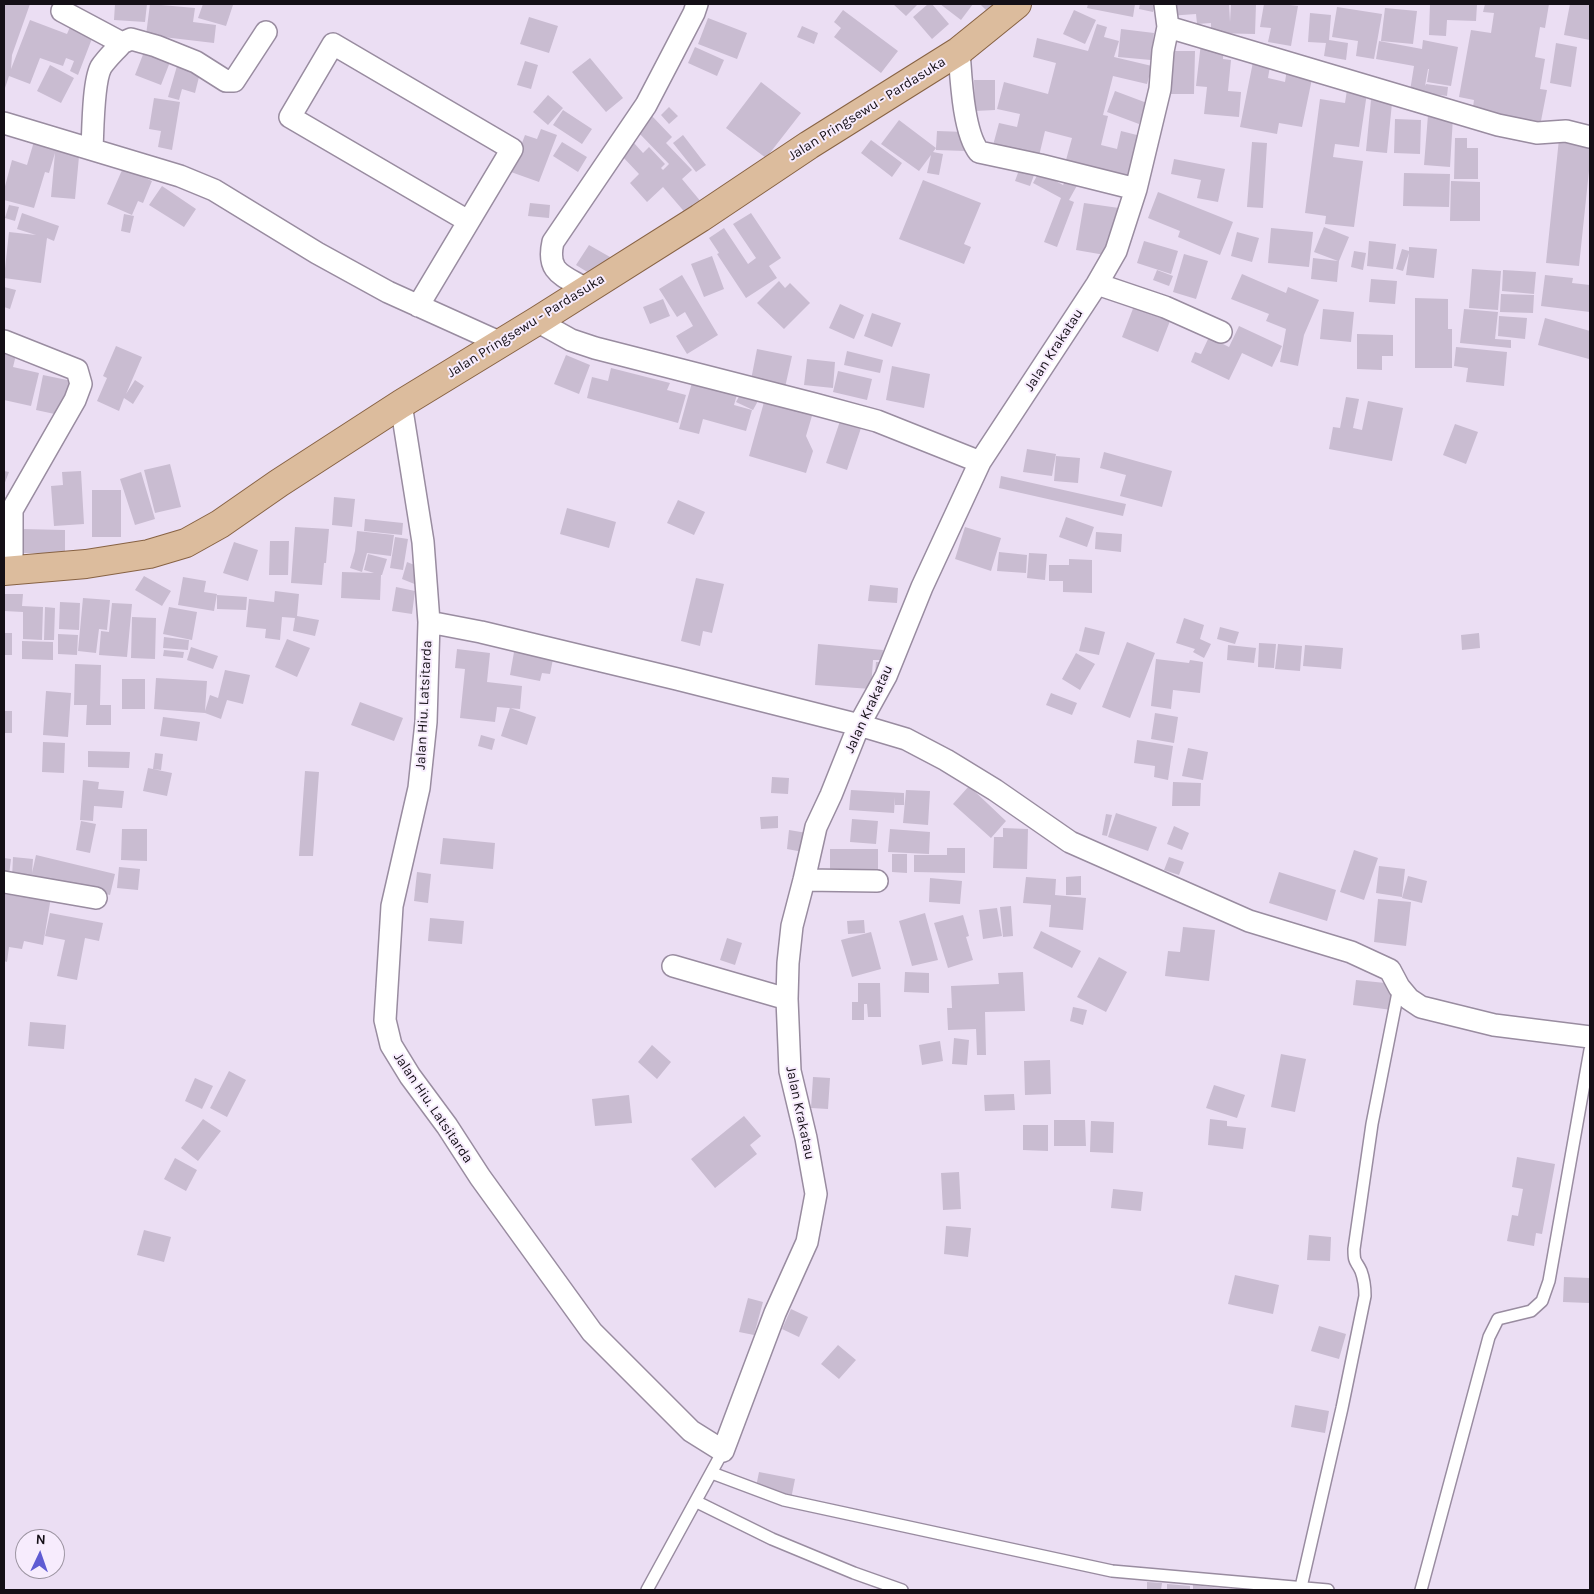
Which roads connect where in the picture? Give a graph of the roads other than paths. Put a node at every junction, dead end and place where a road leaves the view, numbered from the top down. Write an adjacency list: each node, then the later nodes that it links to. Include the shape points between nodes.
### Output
1 (697, 4): 15 (street, via 646,105 553,242 550,256 555,271)
2 (1017, 4): 8 (main road, Jalan Pringsewu - Pardasuka)
3 (1165, 4): 5 (street, Jalan Krakatau)
4 (62, 11): 7 (street)
5 (1168, 27): 10 (street, via 1498,125 1537,133 1566,131); 12 (street, Jalan Krakatau, via 1160,89)
6 (266, 32): 7 (street, via 234,81 226,81 196,62 156,46 131,39)
7 (122, 44): 11 (street, via 100,70)
8 (959, 51): 12 (street, via 970,132 979,152); 15 (main road, Jalan Pringsewu - Pardasuka)
9 (4, 123): 11 (street)
10 (1590, 137)
11 (92, 149): 16 (street, via 214,190 318,253)
12 (1136, 189): 14 (street, Jalan Krakatau, via 1116,251)
13 (468, 221): 13 (street, via 512,148 333,44 290,117); 16 (street)
14 (1097, 284): 18 (street, via 1165,307); 22 (street, Jalan Krakatau)
15 (586, 289): 17 (main road, Jalan Pringsewu - Pardasuka)
16 (418, 306): 20 (street)
17 (537, 321): 20 (main road, Jalan Pringsewu - Pardasuka); 22 (street, via 571,340 595,348 877,421)
18 (1221, 332)
19 (4, 340): 23 (street, via 77,370 81,384 12,510)
20 (501, 343): 21 (main road, Jalan Pringsewu - Pardasuka)
21 (401, 404): 23 (main road, Jalan Pringsewu - Pardasuka, via 220,524 186,543 149,554 86,564); 24 (street, Jalan Hiu. Latsitarda, via 423,542)
22 (980, 462): 25 (street, Jalan Krakatau, via 922,587 886,676)
23 (8, 571)
24 (429, 622): 25 (street); 35 (street, Jalan Hiu. Latsitarda, via 426,722 419,788 392,906 385,1020 391,1045 480,1178 592,1332 691,1431)
25 (859, 725): 26 (street, Jalan Krakatau, via 816,827); 31 (street, via 906,739 946,760 1070,842 1249,921 1359,955 1390,970)
26 (804, 880): 28 (street); 32 (street, Jalan Krakatau, via 792,926)
27 (4, 882): 29 (street)
28 (877, 882)
29 (96, 898)
30 (672, 966): 32 (street)
31 (1399, 987): 33 (street, via 1421,1007 1494,1025); 38 (lane, via 1372,1124 1354,1249 1354,1261 1361,1271 1365,1296)
32 (787, 999): 35 (street, Jalan Krakatau, via 790,1071 816,1194 807,1242 775,1314)
33 (1590, 1037)
34 (1590, 1050): 42 (lane, via 1549,1281 1542,1301 1531,1311 1498,1319 1489,1337)
35 (724, 1451): 36 (lane)
36 (712, 1473): 37 (lane); 38 (lane, via 784,1500 1112,1571)
37 (697, 1502): 39 (lane); 40 (lane, via 772,1539)
38 (1301, 1587): 41 (lane)
39 (648, 1590)
40 (902, 1590)
41 (1328, 1590)
42 (1421, 1590)

